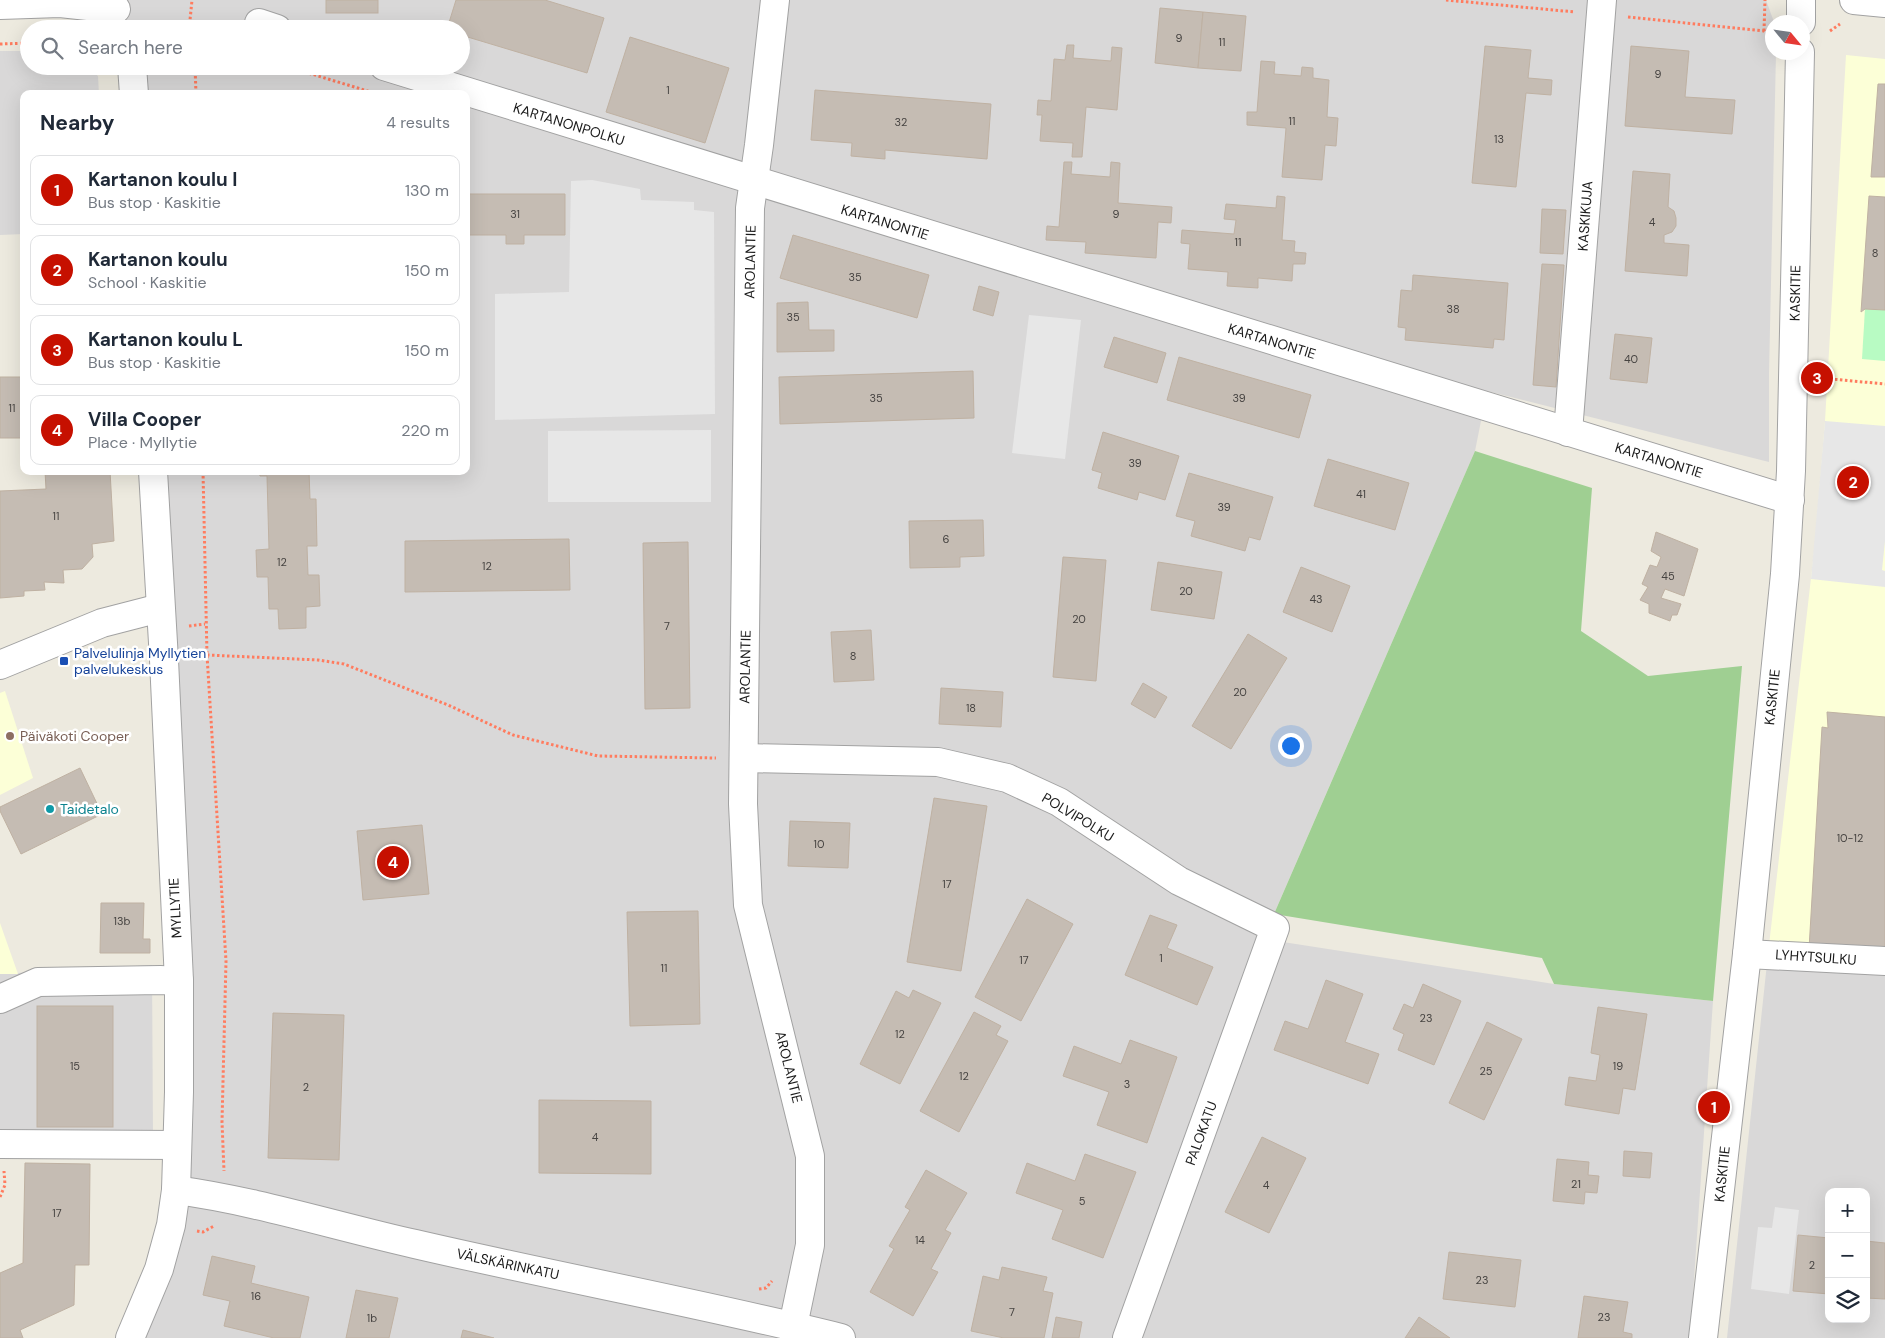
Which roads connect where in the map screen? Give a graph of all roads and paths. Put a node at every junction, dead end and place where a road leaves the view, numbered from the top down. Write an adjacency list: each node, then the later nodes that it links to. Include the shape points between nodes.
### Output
1 (192, 0): 11 (path)
2 (775, 0): 25 (street, AROLANTIE)
3 (1602, 0): 28 (street, KASKIKUJA)
4 (1765, 0): 12 (path)
5 (1801, 0): 10 (street)
6 (1854, 0): 7 (street)
7 (1885, 3)
8 (0, 5): 9 (street, via 60,3)
9 (120, 13)
10 (1801, 15)
11 (190, 20)
12 (1764, 31)
13 (0, 44): 14 (path)
14 (20, 44)
15 (1800, 60): 31 (street, KASKITIE)
16 (133, 75): 20 (street)
17 (195, 75): 21 (path)
18 (314, 75): 22 (path)
19 (413, 75): 23 (street, KARTANONPOLKU)
20 (134, 90)
21 (196, 90)
22 (363, 90)
23 (461, 90)
24 (470, 93): 25 (street, KARTANONPOLKU)
25 (754, 181): 28 (street, KARTANONTIE); 35 (street, AROLANTIE, via 750,208)
26 (1817, 378): 27 (path)
27 (1885, 384)
28 (1568, 432): 31 (street, KARTANONTIE)
29 (153, 475): 32 (street, MYLLYTIE)
30 (203, 475): 33 (path)
31 (1790, 500): 37 (street, KASKITIE)
32 (160, 608): 34 (street, via 102,623); 39 (street, MYLLYTIE)
33 (207, 654): 35 (path, via 344,664 513,735 598,756); 44 (path, via 226,961)
34 (0, 665)
35 (744, 758): 36 (street, POLVIPOLKU, via 938,762 1006,778 1059,802 1179,881); 46 (street, AROLANTIE, via 748,905 810,1156 810,1245)
36 (1275, 928): 49 (street, PALOKATU)
37 (1747, 954): 38 (street, LYHYTSULKU); 50 (street, KASKITIE)
38 (1885, 961)
39 (179, 981): 40 (street, via 38,982); 41 (street, MYLLYTIE)
40 (0, 999)
41 (177, 1145): 42 (street); 43 (street, MYLLYTIE)
42 (2, 1154): 45 (path, via 5,1185)
43 (176, 1190): 44 (street, VÄLSKÄRINKATU); 47 (street, MYLLYTIE, via 159,1269)
44 (221, 1196): 46 (street, VÄLSKÄRINKATU, via 415,1244)
45 (0, 1197)
46 (793, 1326): 48 (street, VÄLSKÄRINKATU)
47 (130, 1338)
48 (841, 1338)
49 (1127, 1338)
50 (1703, 1338)

